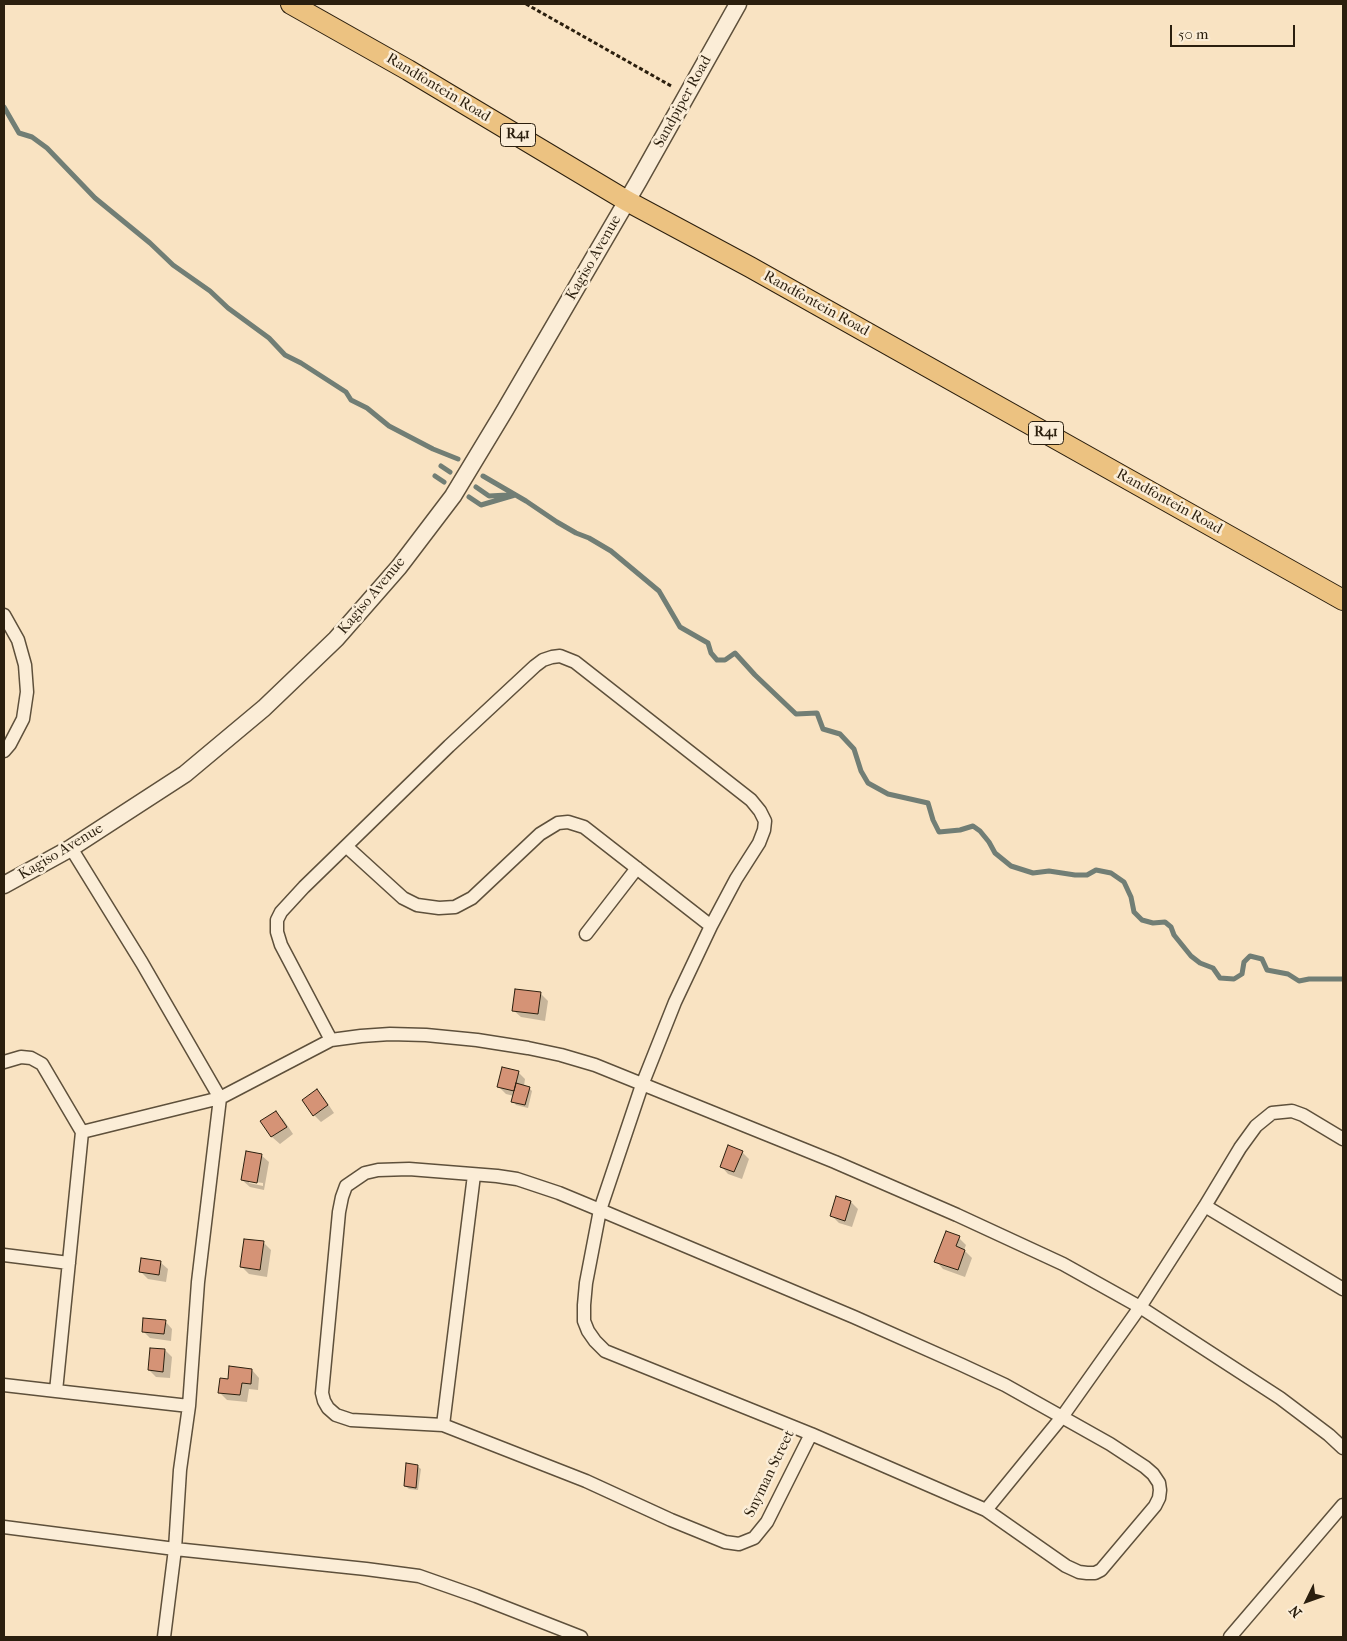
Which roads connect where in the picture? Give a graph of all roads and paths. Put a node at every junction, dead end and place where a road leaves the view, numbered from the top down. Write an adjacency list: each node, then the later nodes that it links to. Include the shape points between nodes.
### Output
1 (291, 4): 5 (main road, Randfontein Road / R41)
2 (526, 4): 4 (path)
3 (738, 4): 4 (street, Sandpiper Road)
4 (687, 94): 5 (street, Sandpiper Road)
5 (627, 201): 6 (main road, Randfontein Road / R41); 10 (street, Kagiso Avenue, via 453,496 399,567 336,639 264,708 185,774)
6 (1343, 600)
7 (4, 615): 8 (street, via 18,640 25,665 27,692 23,719)
8 (4, 751)
9 (347, 847): 11 (street, via 403,898 418,905 438,908 456,907 472,898 540,834 558,822 584,827); 13 (street, Snyman Street, via 448,746 535,666 543,660 560,656 575,662 751,800 760,811 765,820 764,830); 15 (street, Snyman Street, via 288,903 281,912 277,932)
10 (71, 848): 12 (street, Kagiso Avenue); 18 (street)
11 (637, 868): 13 (street); 14 (street)
12 (4, 885)
13 (711, 926): 17 (street, Snyman Street, via 675,1002)
14 (586, 934)
15 (331, 1040): 17 (street, via 390,1034 477,1040 561,1055 596,1065); 18 (street)
16 (4, 1062): 19 (street, via 21,1057 32,1058 42,1064)
17 (642, 1085): 23 (street, Snyman Street); 27 (street, via 957,1215 1063,1264)
18 (220, 1098): 19 (street); 30 (street, via 198,1282)
19 (82, 1132): 25 (street)
20 (1343, 1139): 22 (street, via 1292,1111 1272,1113 1256,1126 1240,1148)
21 (474, 1175): 23 (street, via 517,1179); 32 (street); 32 (street, Snyman Street, via 409,1169 365,1173 346,1186 339,1212 322,1393 324,1401 336,1415 350,1420)
22 (1205, 1206): 26 (street); 27 (street)
23 (600, 1210): 31 (street, via 962,1364); 33 (street, Snyman Street, via 584,1305 584,1321 595,1341 614,1356)
24 (4, 1255): 25 (street)
25 (69, 1263): 29 (street)
26 (1343, 1289)
27 (1140, 1307): 31 (street); 34 (street, via 1280,1398)
28 (4, 1385): 29 (street)
29 (56, 1390): 30 (street)
30 (189, 1406): 38 (street)
31 (1062, 1416): 36 (street); 36 (street, via 1153,1474 1160,1490 1155,1506 1095,1573 1079,1572 1066,1566)
32 (443, 1425): 33 (street, Snyman Street, via 586,1481 725,1542 740,1544 754,1538 767,1522)
33 (811, 1434): 36 (street)
34 (1343, 1448)
35 (1343, 1505): 41 (street)
36 (986, 1510)
37 (4, 1527): 38 (street)
38 (174, 1549): 39 (street); 40 (street, via 419,1576)
39 (164, 1637)
40 (581, 1637)
41 (1230, 1637)

